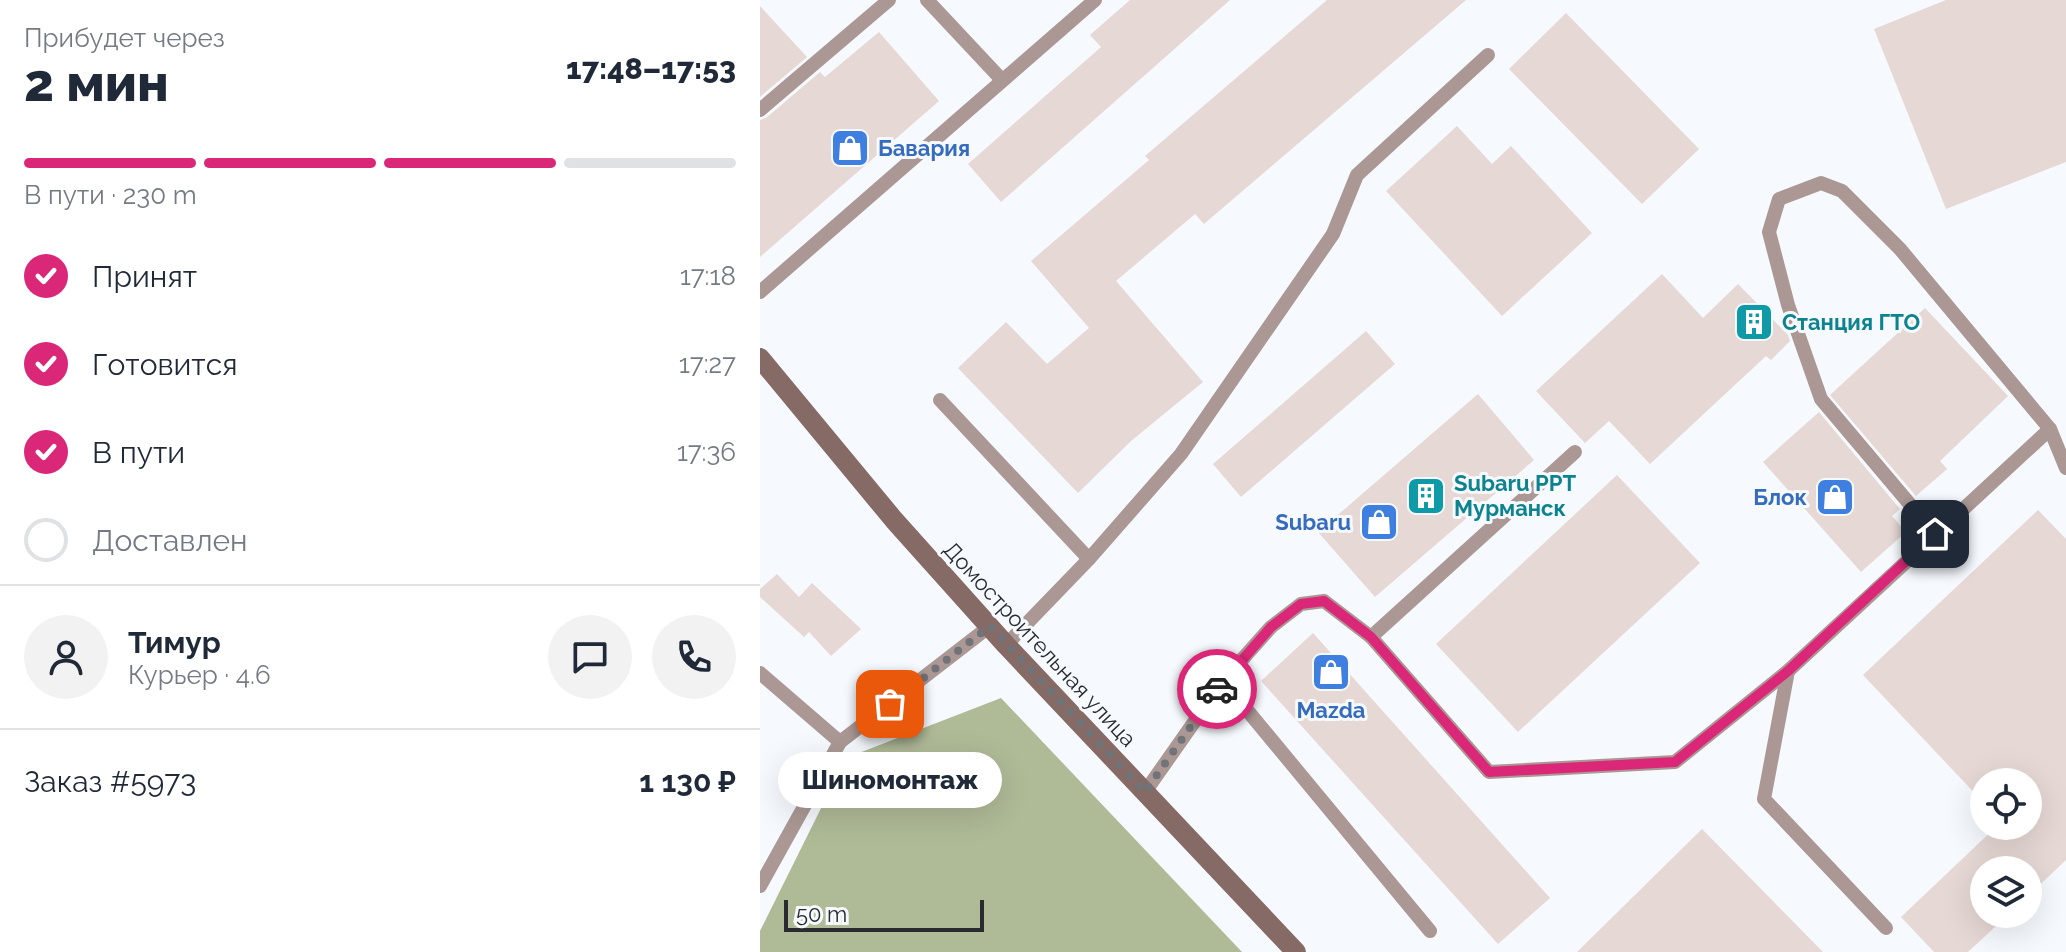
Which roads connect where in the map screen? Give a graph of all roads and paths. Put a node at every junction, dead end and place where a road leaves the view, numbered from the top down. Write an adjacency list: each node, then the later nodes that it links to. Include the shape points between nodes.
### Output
1 (886, 0): 6 (lane)
2 (927, 0): 5 (lane)
3 (1095, 0): 5 (lane)
4 (1488, 55): 14 (lane, via 1357,175 1333,234 1181,454)
5 (1002, 80): 7 (lane)
6 (760, 110)
7 (760, 292)
8 (760, 358): 15 (street, Домостроительная улица)
9 (940, 400): 14 (lane)
10 (2050, 429): 12 (lane); 13 (lane); 13 (lane, via 1900,249 1842,191 1821,183 1779,199 1769,232 1821,399)
11 (1575, 452): 16 (lane)
12 (2066, 468)
13 (1935, 534): 18 (lane)
14 (1089, 559): 17 (lane)
15 (990, 626): 17 (street, Домостроительная улица); 21 (lane)
16 (1371, 637): 18 (lane, via 1489,772 1675,762); 20 (lane, via 1324,601 1301,604 1271,627)
17 (1006, 645): 22 (street, Домостроительная улица)
18 (1788, 671): 24 (lane, via 1764,799)
19 (760, 673): 21 (lane)
20 (1223, 681): 22 (lane); 25 (lane)
21 (840, 742): 23 (lane)
22 (1145, 792): 26 (street, Домостроительная улица)
23 (760, 886)
24 (1886, 928)
25 (1430, 931)
26 (1296, 952)

